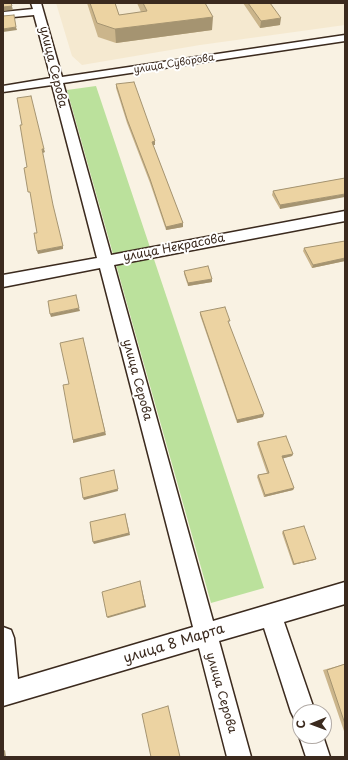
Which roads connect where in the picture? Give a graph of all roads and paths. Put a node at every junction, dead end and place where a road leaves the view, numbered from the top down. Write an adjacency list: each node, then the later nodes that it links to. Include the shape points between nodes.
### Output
1 (38, 7): 2 (street); 4 (street, улица Серова)
2 (3, 15)
3 (345, 38): 4 (street, улица Суворова)
4 (56, 81): 5 (street, улица Суворова); 7 (street, улица Серова)
5 (3, 89)
6 (345, 216): 7 (street, улица Некрасова)
7 (104, 261): 8 (street, улица Некрасова); 11 (street, улица Серова)
8 (3, 281)
9 (345, 593): 10 (street, улица 8 Марта)
10 (271, 615): 11 (street, улица 8 Марта); 14 (street)
11 (205, 634): 13 (street, улица 8 Марта); 16 (street, улица Серова)
12 (3, 638): 13 (street)
13 (6, 694)
14 (300, 704)
15 (314, 744): 17 (street)
16 (239, 757)
17 (318, 757)

